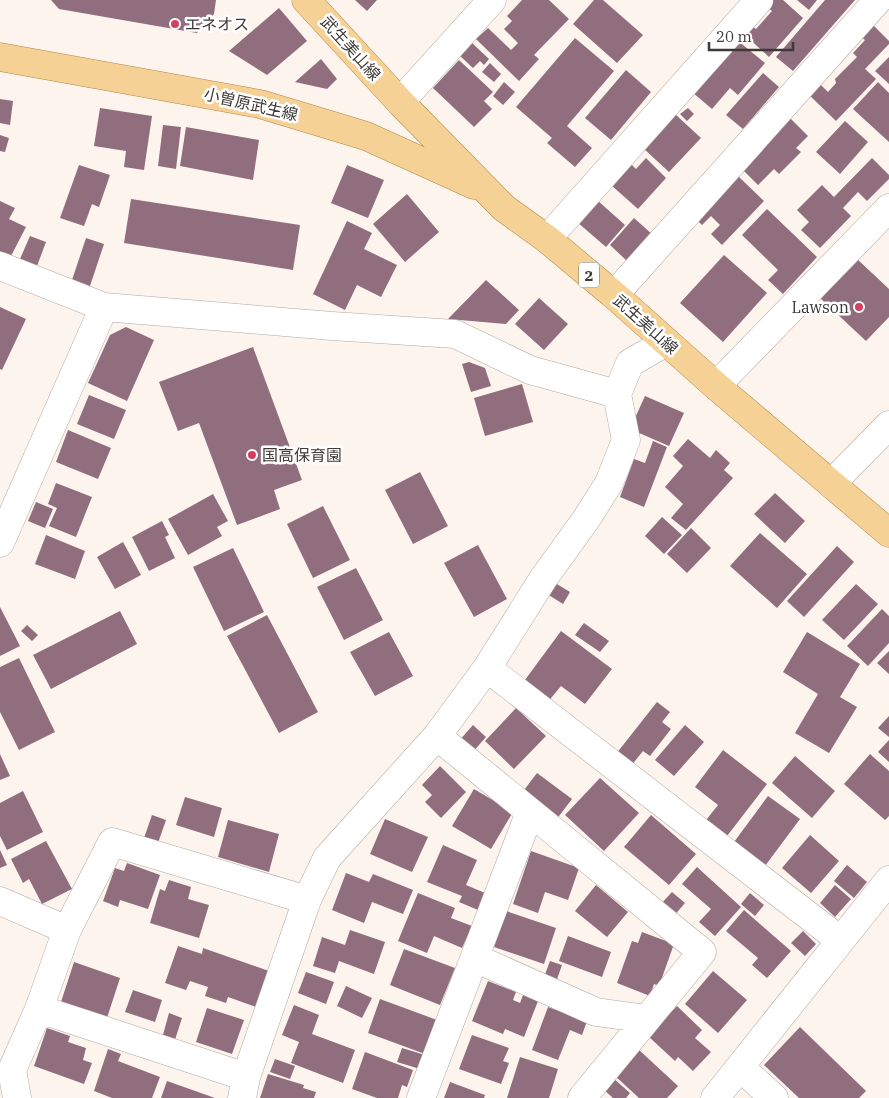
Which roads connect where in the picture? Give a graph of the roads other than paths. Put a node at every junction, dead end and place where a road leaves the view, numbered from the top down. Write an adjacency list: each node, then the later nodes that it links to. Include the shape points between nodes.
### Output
1 (306, 0): 6 (main road, 武生美山線 / 2)
2 (492, 0): 6 (street)
3 (759, 0): 9 (street)
4 (878, 0): 11 (street)
5 (0, 57): 7 (main road, 小曽原武生線, via 260,104 366,136)
6 (400, 102): 7 (main road, 武生美山線 / 2)
7 (489, 192): 9 (main road, 武生美山線 / 2, via 504,208)
8 (889, 208): 14 (street)
9 (547, 239): 11 (main road, 武生美山線 / 2)
10 (0, 266): 12 (street)
11 (614, 295): 13 (main road, 武生美山線 / 2)
12 (104, 307): 15 (street, via 455,334 530,370); 19 (street)
13 (666, 342): 14 (main road, 武生美山線 / 2); 15 (street, via 630,363)
14 (716, 386): 17 (main road, 武生美山線 / 2)
15 (617, 394): 20 (street, via 626,440 609,482)
16 (889, 425): 17 (street)
17 (831, 484): 18 (main road, 武生美山線 / 2)
18 (889, 533)
19 (0, 543)
20 (487, 668): 21 (street); 27 (street)
21 (437, 736): 22 (street); 24 (street, via 327,858)
22 (530, 812): 28 (street); 30 (street, via 702,952)
23 (889, 880): 27 (street)
24 (307, 900): 26 (street, via 112,842); 32 (street)
25 (0, 901): 26 (street)
26 (67, 930): 29 (street)
27 (840, 940): 31 (street)
28 (475, 958): 30 (street, via 596,1012); 34 (street)
29 (39, 1008): 32 (street); 33 (street, via 12,1070)
30 (647, 1019): 35 (street)
31 (740, 1067): 36 (street); 37 (street)
32 (244, 1088)
33 (17, 1098)
34 (421, 1098)
35 (582, 1098)
36 (715, 1098)
37 (774, 1098)

